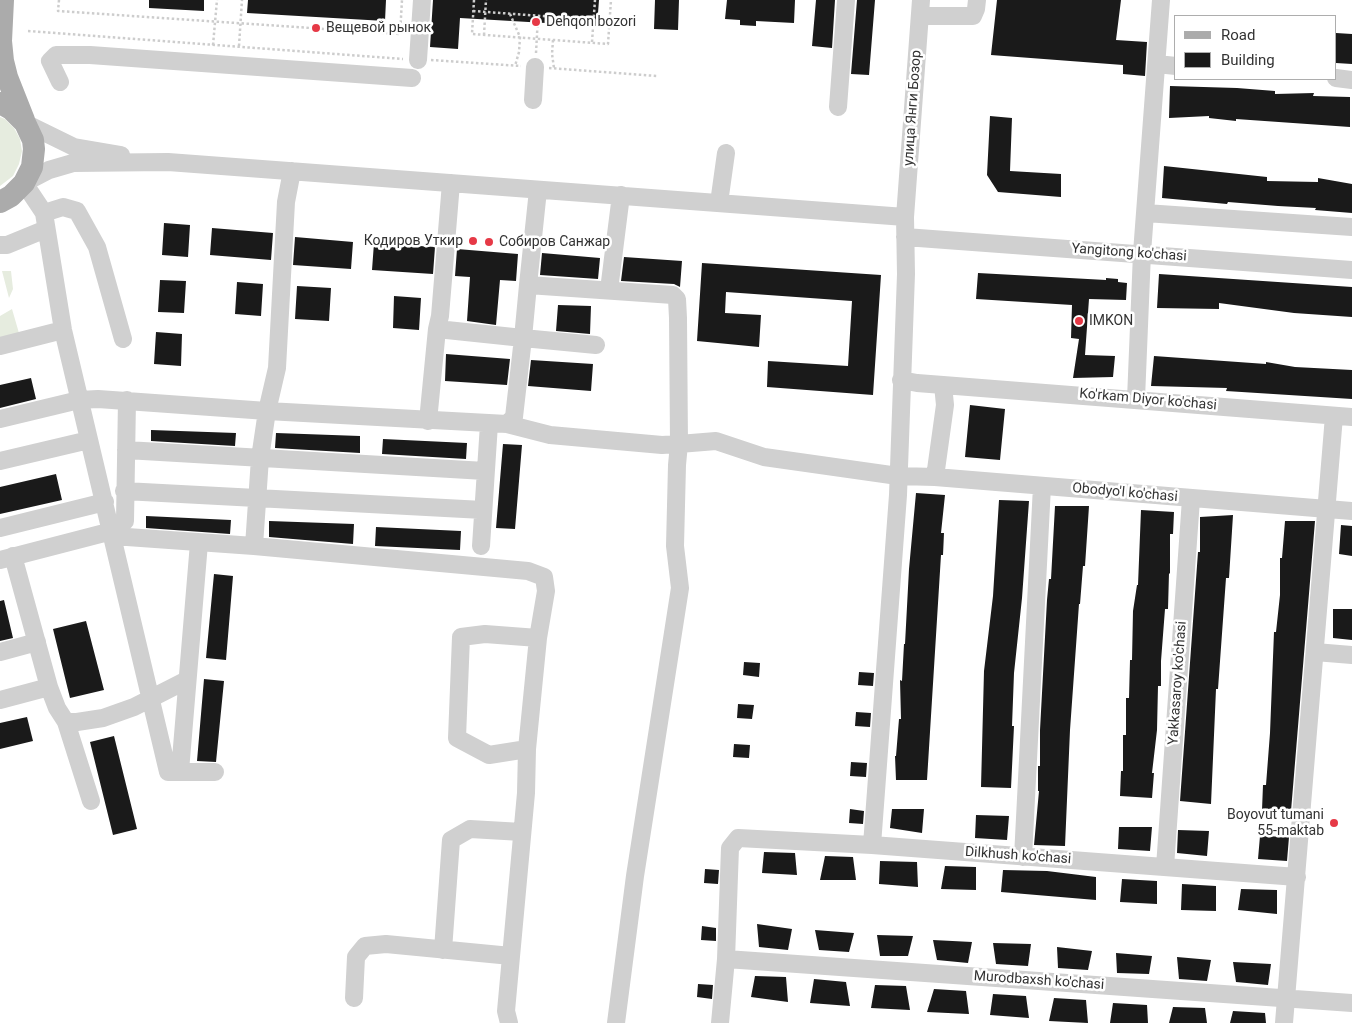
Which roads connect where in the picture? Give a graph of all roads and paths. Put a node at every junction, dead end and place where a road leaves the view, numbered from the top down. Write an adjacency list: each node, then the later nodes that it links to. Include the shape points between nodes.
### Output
1 (3, 0): 45 (main road, via 3,61)
2 (59, 0): 21 (path, via 58,10)
3 (217, 0): 21 (path)
4 (242, 0): 22 (path)
5 (402, 0): 22 (path, via 400,34)
6 (422, 0): 31 (street)
7 (474, 0): 15 (path)
8 (486, 0): 16 (path)
9 (596, 0): 19 (path)
10 (611, 0): 20 (path)
11 (846, 0): 44 (street)
12 (977, 0): 14 (street, via 972,16)
13 (1161, 0): 32 (street)
14 (921, 8): 56 (street, улица Янги Бозор)
15 (473, 11): 16 (path); 24 (path, via 472,34)
16 (485, 12): 17 (path); 24 (path)
17 (510, 14): 18 (path); 25 (path)
18 (538, 16): 19 (path); 26 (path)
19 (594, 19): 20 (path); 28 (path)
20 (610, 20): 28 (path, via 608,44)
21 (215, 21): 22 (path); 29 (path)
22 (240, 23): 30 (path)
23 (28, 31): 29 (path)
24 (484, 35): 25 (path)
25 (520, 38): 26 (path); 33 (path)
26 (537, 38): 27 (path)
27 (553, 40): 28 (path); 36 (path)
28 (592, 42)
29 (213, 45): 30 (path)
30 (239, 47): 31 (path)
31 (418, 60): 33 (path)
32 (1157, 64): 34 (street); 55 (street)
33 (516, 66): 35 (path)
34 (1174, 66)
35 (535, 67): 36 (path); 42 (street)
36 (554, 68): 37 (path)
37 (657, 76)
38 (412, 78): 41 (street, via 56,55 50,61)
39 (1337, 78): 40 (street)
40 (1352, 80)
41 (60, 82)
42 (533, 100)
43 (0, 103): 45 (main road, via 12,109)
44 (838, 107)
45 (25, 123): 47 (street, via 74,147); 49 (main road, via 33,140 34,158)
46 (726, 153): 54 (street)
47 (168, 162): 48 (street); 49 (street, via 73,163 49,170)
48 (292, 172): 50 (street); 76 (street, via 286,202 278,368)
49 (24, 183): 53 (main road); 57 (street)
50 (451, 183): 51 (street); 65 (street)
51 (538, 190): 52 (street); 63 (street)
52 (621, 195): 54 (street); 64 (street)
53 (0, 202)
54 (720, 203): 56 (street)
55 (1145, 212): 58 (street); 61 (street)
56 (905, 217): 59 (street, улица Янги Бозор)
57 (45, 221): 60 (street, via 6,245); 66 (street); 68 (street, via 63,207 76,211 97,247)
58 (1352, 227)
59 (906, 237): 61 (street, Yangitong ko'chasi); 71 (street, улица Янги Бозор)
60 (0, 245)
61 (1142, 254): 62 (street, Yangitong ko'chasi); 73 (street)
62 (1352, 270)
63 (528, 285): 64 (street); 67 (street)
64 (608, 290): 83 (street, via 673,295 677,298)
65 (437, 329): 67 (street); 80 (street)
66 (63, 330): 70 (street); 74 (street)
67 (523, 338): 69 (street); 81 (street, via 514,417)
68 (123, 339)
69 (596, 345)
70 (0, 346)
71 (901, 380): 72 (street, Ko'rkam Diyor ko'chasi); 88 (street, улица Янги Бозор)
72 (943, 385): 73 (street, Ko'rkam Diyor ko'chasi); 89 (street, via 945,405)
73 (1136, 399): 77 (street, Ko'rkam Diyor ko'chasi)
74 (79, 400): 75 (street, Obodyo'l ko'chasi); 79 (street, Obodyo'l ko'chasi); 82 (street)
75 (126, 400): 76 (street, Obodyo'l ko'chasi); 84 (street)
76 (267, 412): 80 (street, Obodyo'l ko'chasi); 85 (street)
77 (1334, 416): 78 (street, Ko'rkam Diyor ko'chasi); 95 (street)
78 (1352, 417)
79 (0, 419)
80 (428, 421): 81 (street, Obodyo'l ko'chasi)
81 (498, 424): 83 (street, Obodyo'l ko'chasi, via 550,435); 87 (street)
82 (89, 440): 86 (street); 94 (street)
83 (679, 444): 88 (street, Obodyo'l ko'chasi, via 716,441 764,456); 130 (street, via 675,546 680,588 635,876)
84 (126, 450): 85 (street); 91 (street)
85 (260, 458): 87 (street); 92 (street)
86 (0, 461)
87 (486, 471): 96 (street)
88 (898, 476): 89 (street, Obodyo'l ko'chasi); 119 (street, улица Янги Бозор)
89 (935, 477): 90 (street, Obodyo'l ko'chasi)
90 (1042, 486): 93 (street, Obodyo'l ko'chasi); 120 (street)
91 (124, 491): 92 (street); 99 (street)
92 (257, 498): 96 (street); 101 (street)
93 (1191, 499): 95 (street, Obodyo'l ko'chasi); 121 (street, Yakkasaroy ko'chasi)
94 (105, 502): 98 (street); 99 (street)
95 (1327, 509): 97 (street, Obodyo'l ko'chasi); 107 (street)
96 (483, 510): 102 (street)
97 (1352, 511)
98 (0, 528)
99 (117, 530): 100 (street); 103 (street); 111 (street)
100 (199, 543): 101 (street); 109 (street)
101 (254, 546): 104 (street, via 528,571 544,577 546,591)
102 (482, 546)
103 (7, 558): 105 (street)
104 (538, 638): 114 (street); 114 (street, via 485,634 461,637 457,738 489,755)
105 (37, 642): 106 (street); 110 (street)
106 (0, 652)
107 (1315, 652): 108 (street); 122 (street)
108 (1352, 655)
109 (187, 680): 111 (street); 115 (street)
110 (49, 687): 112 (street); 113 (street)
111 (150, 698): 113 (street, via 103,718); 115 (street, via 168,772)
112 (0, 700)
113 (66, 722): 117 (street)
114 (527, 749): 118 (street)
115 (180, 772): 116 (street)
116 (215, 772)
117 (91, 801)
118 (522, 832): 123 (street, via 470,830 451,840); 124 (street)
119 (872, 845): 120 (street, Dilkhush ko'chasi); 125 (street, Dilkhush ko'chasi, via 738,838 730,848)
120 (1023, 857): 121 (street, Dilkhush ko'chasi)
121 (1165, 867): 122 (street, Dilkhush ko'chasi)
122 (1297, 877): 127 (street)
123 (443, 950): 124 (street); 126 (street, via 386,944 365,946 356,957)
124 (511, 956): 129 (street)
125 (726, 959): 127 (street, Murodbaxsh ko'chasi); 131 (street)
126 (354, 998)
127 (1286, 998): 128 (street, Murodbaxsh ko'chasi); 132 (street)
128 (1352, 1003)
129 (507, 1017)
130 (616, 1023)
131 (720, 1023)
132 (1284, 1023)

